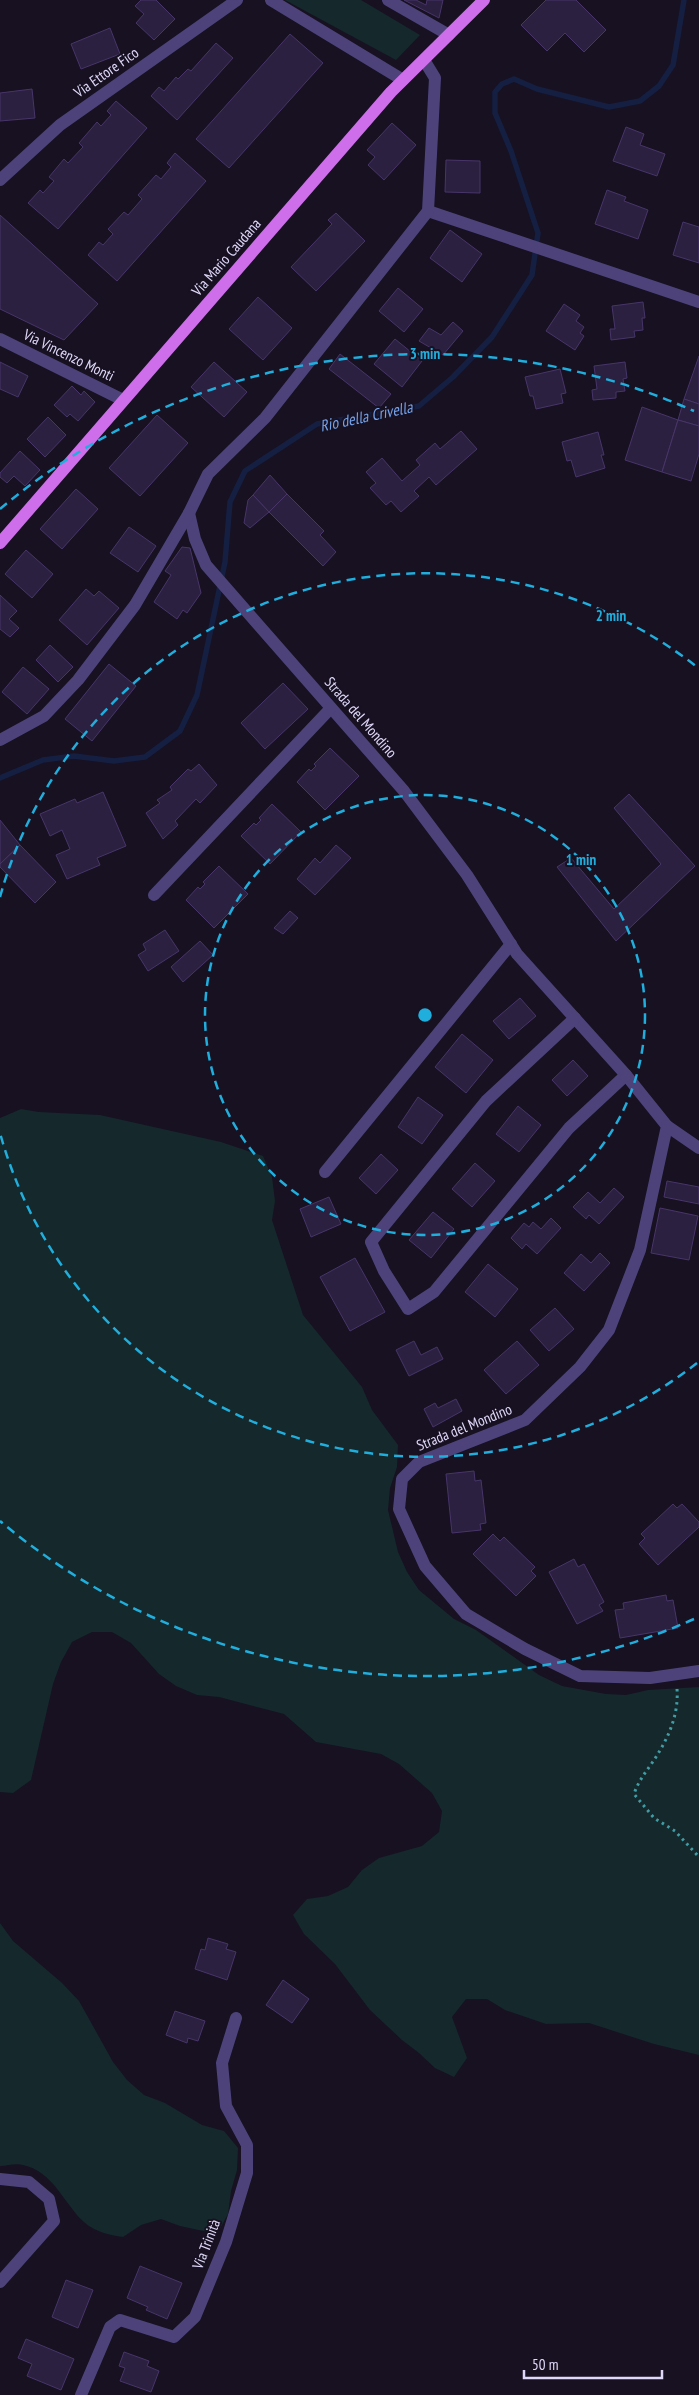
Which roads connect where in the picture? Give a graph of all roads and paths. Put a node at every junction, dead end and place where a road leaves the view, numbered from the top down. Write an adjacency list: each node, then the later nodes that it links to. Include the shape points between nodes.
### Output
1 (237, 0): 8 (street, Via Ettore Fico, via 60,125)
2 (272, 0): 7 (street)
3 (388, 0): 5 (street)
4 (484, 0): 5 (main road, Via Mario Caudana)
5 (449, 35): 6 (main road, Via Mario Caudana)
6 (424, 60): 7 (main road, Via Mario Caudana); 9 (street, via 435,78)
7 (403, 80): 12 (main road, Via Mario Caudana)
8 (0, 180)
9 (428, 211): 10 (street); 13 (street, via 265,418 208,474)
10 (699, 302)
11 (0, 339): 12 (street, Via Vincenzo Monti)
12 (123, 400): 14 (main road, Via Mario Caudana)
13 (189, 513): 15 (street, Strada del Mondino, via 206,565); 16 (street, via 135,605 78,680 44,716)
14 (0, 543)
15 (331, 708): 17 (street); 18 (street, Strada del Mondino, via 404,791 467,875)
16 (0, 740)
17 (154, 895)
18 (512, 944): 19 (street, Strada del Mondino, via 517,954); 23 (street)
19 (575, 1018): 20 (street, Strada del Mondino); 20 (street, via 486,1101 371,1242 384,1271 408,1309 434,1292 569,1128)
20 (626, 1075): 21 (street, Strada del Mondino)
21 (668, 1126): 22 (street, Strada del Mondino); 25 (street, Strada del Mondino, via 640,1250 609,1330 580,1367 524,1420 420,1462 402,1479 399,1509 425,1566 466,1614 525,1649 580,1676 650,1678)
22 (699, 1148)
23 (325, 1172)
24 (699, 1672): 25 (street, Strada del Mondino)
25 (676, 1674): 26 (path, via 675,1720 634,1794 654,1818 675,1831)
26 (699, 1857)
27 (236, 2018): 30 (street, Via Trinità, via 222,2063 226,2106 247,2145 247,2173 226,2242 195,2317 174,2337 120,2320 110,2326)
28 (0, 2179): 29 (street, via 29,2182 49,2199 54,2221)
29 (0, 2282)
30 (82, 2395)

